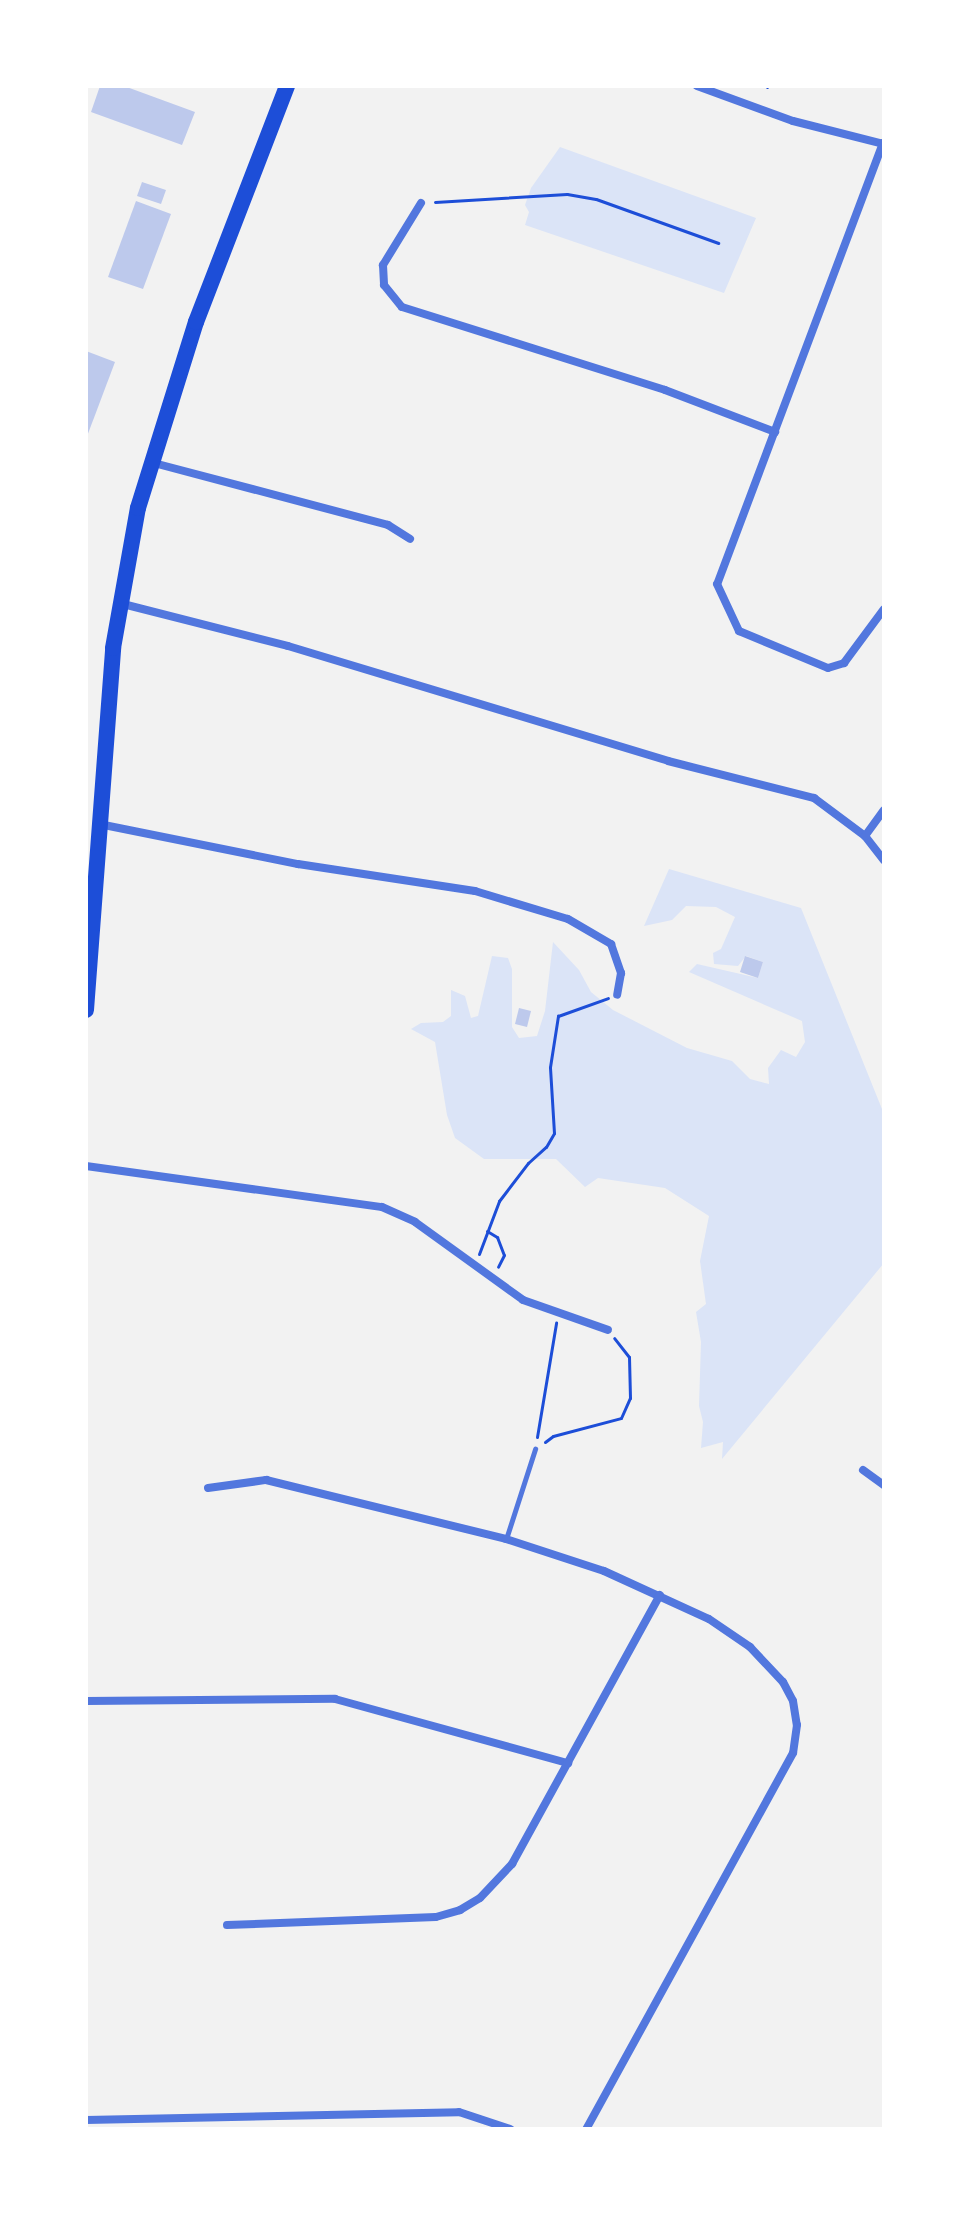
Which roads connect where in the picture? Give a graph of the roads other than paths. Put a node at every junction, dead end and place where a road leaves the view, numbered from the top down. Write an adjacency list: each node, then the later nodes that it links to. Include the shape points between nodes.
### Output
1 (287, 86): 6 (main road, via 196,322)
2 (697, 86): 3 (street, via 793,121)
3 (883, 143): 5 (street)
4 (421, 203): 5 (street, via 383,265 388,294 402,307 665,390)
5 (775, 432): 9 (street, via 717,584 739,631 828,668 844,663)
6 (149, 462): 7 (street, via 388,525); 8 (main road)
7 (410, 539)
8 (119, 603): 11 (main road); 12 (street, via 288,646 668,761 773,785 814,798)
9 (884, 609)
10 (884, 810): 12 (street)
11 (99, 824): 14 (street, via 298,864 475,891 568,919 611,944 621,973); 15 (main road)
12 (865, 836): 13 (street)
13 (884, 860)
14 (617, 995)
15 (86, 1010)
16 (86, 1166): 17 (street, via 382,1207 415,1222 523,1300)
17 (608, 1330)
18 (535, 1449): 22 (lane)
19 (863, 1470): 20 (street)
20 (884, 1485)
21 (208, 1488): 22 (street, via 266,1480)
22 (506, 1539): 23 (street)
23 (660, 1595): 25 (street); 29 (street, via 709,1619 770,1664 793,1701 795,1739 774,1789)
24 (86, 1701): 25 (street, via 335,1699)
25 (568, 1763): 26 (street, via 512,1864 480,1898 460,1910 404,1921)
26 (227, 1925)
27 (86, 2120): 28 (street, via 459,2112)
28 (510, 2129)
29 (586, 2129)

